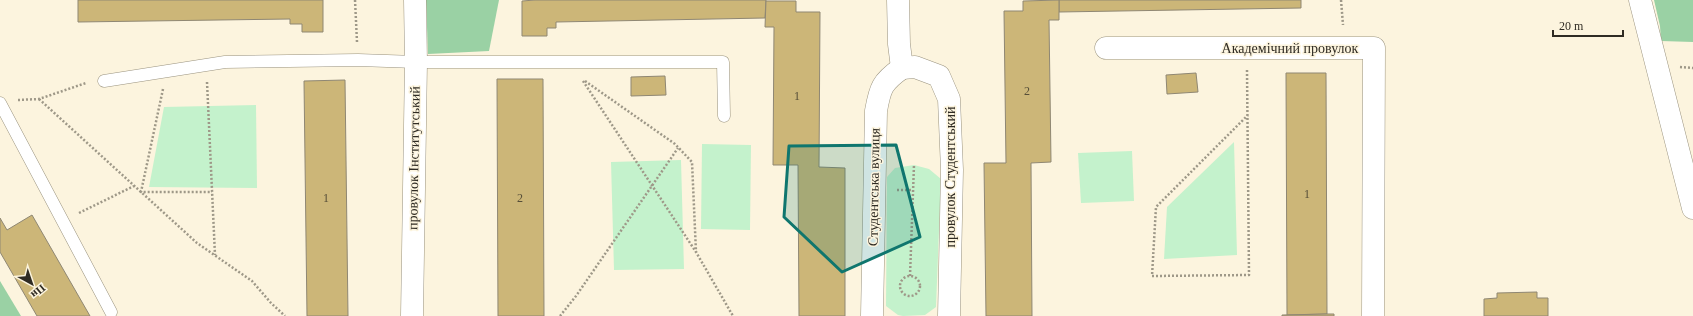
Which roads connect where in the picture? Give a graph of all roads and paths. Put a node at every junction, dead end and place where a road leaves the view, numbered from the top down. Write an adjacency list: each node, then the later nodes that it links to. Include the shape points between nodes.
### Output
1 (355, 0): 7 (path)
2 (415, 0): 8 (street, провулок Інститутський)
3 (898, 0): 10 (street)
4 (1640, 0): 24 (street)
5 (1106, 48): 6 (street, Академічний провулок)
6 (1247, 48): 16 (path); 36 (street, Академічний провулок, via 1374,48)
7 (358, 60): 8 (lane); 9 (lane)
8 (416, 62): 17 (lane, via 723,62); 31 (street, провулок Інститутський)
9 (206, 64): 11 (lane); 23 (path)
10 (902, 68): 34 (street, Студентська вулиця, via 889,77 880,90 876,111); 35 (street, провулок Студентський, via 915,67 939,76 950,99 952,170)
11 (167, 71): 12 (lane); 22 (path)
12 (104, 81): 13 (path, via 91,82)
13 (39, 99): 14 (path); 20 (path)
14 (16, 100)
15 (0, 103): 25 (lane)
16 (1248, 115): 16 (path, via 1156,207 1152,276 1249,275)
17 (724, 116)
18 (678, 148): 21 (path); 21 (path, via 582,79); 26 (path, via 692,162)
19 (914, 165): 28 (path)
20 (134, 186): 22 (path); 25 (path)
21 (652, 186): 26 (path); 32 (path)
22 (141, 192): 23 (path); 27 (path, via 197,243)
23 (212, 192): 27 (path)
24 (1693, 208)
25 (63, 221): 29 (lane)
26 (696, 252): 33 (path)
27 (215, 255): 30 (path, via 252,280)
28 (910, 276): 28 (path, via 917,279 920,285 913,296 904,294 900,288 903,279)
29 (111, 312)
30 (285, 316)
31 (412, 316)
32 (560, 316)
33 (733, 316)
34 (872, 316)
35 (949, 316)
36 (1373, 316)

